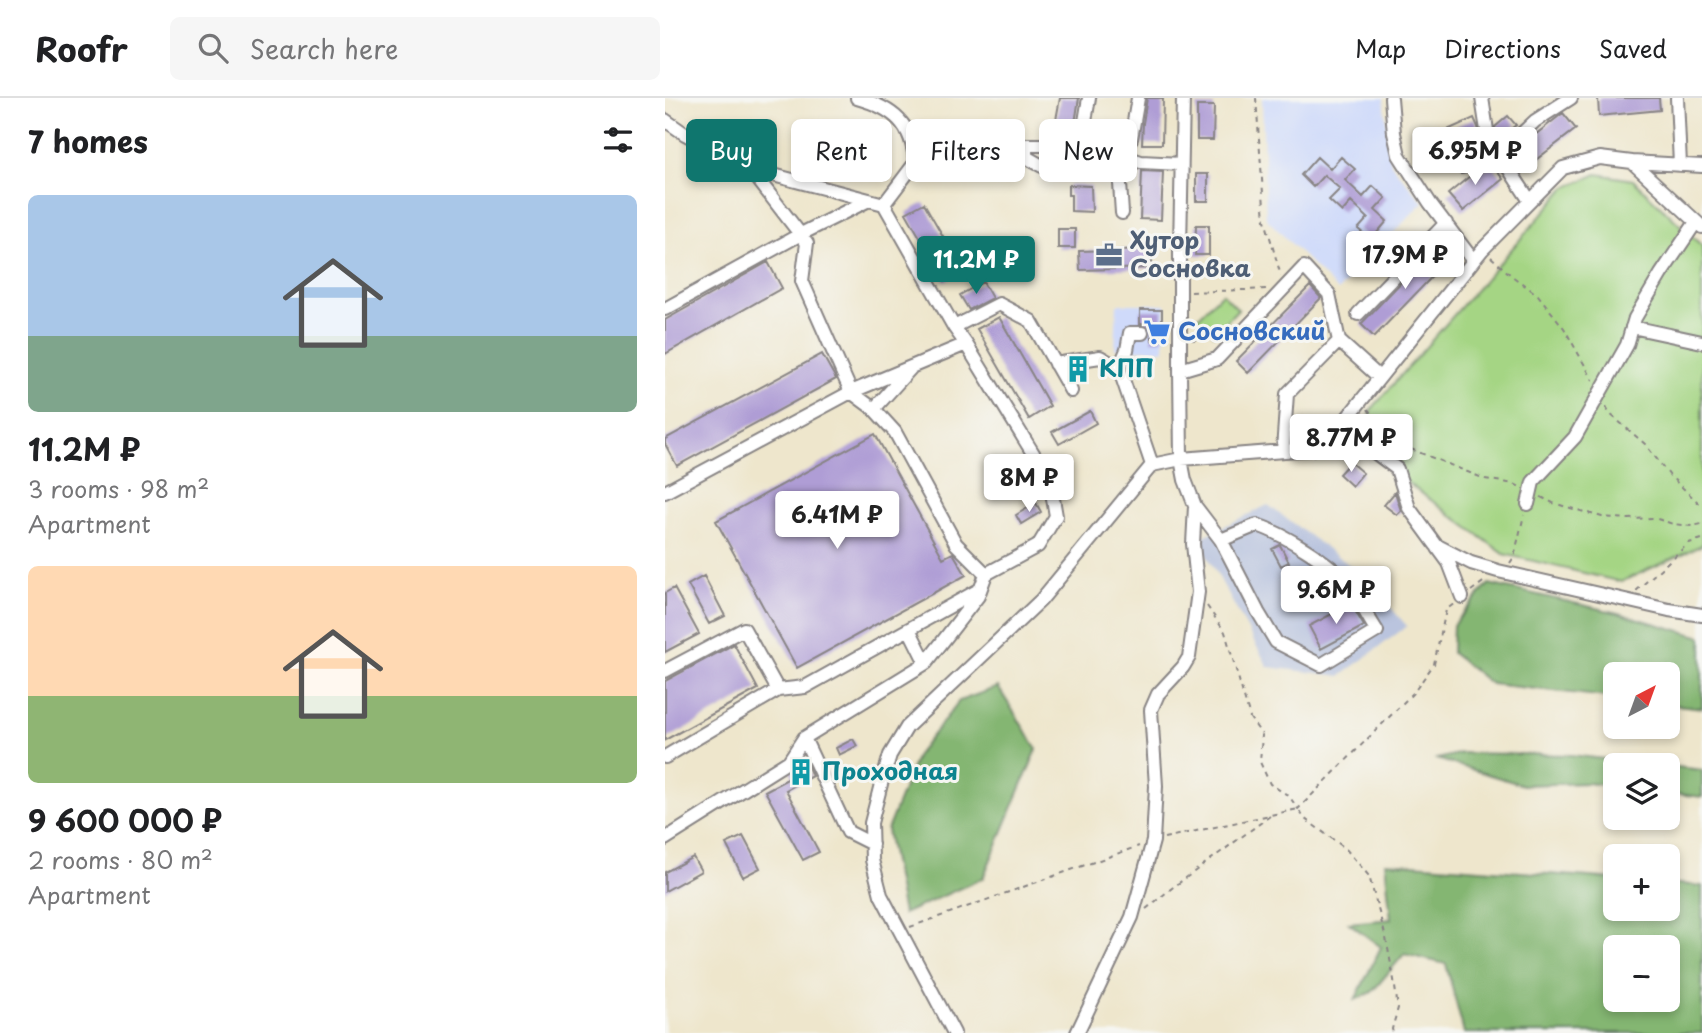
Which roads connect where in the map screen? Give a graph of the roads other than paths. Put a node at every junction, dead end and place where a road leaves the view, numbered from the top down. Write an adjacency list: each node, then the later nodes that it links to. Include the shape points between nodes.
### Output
1 (857, 98): 25 (street, via 894,115 907,129 914,147 915,163)
2 (1089, 98): 9 (street)
3 (1137, 98): 10 (street)
4 (1183, 98): 16 (street)
5 (1391, 98): 27 (street, via 1399,155)
6 (1482, 98): 13 (street, via 1488,137)
7 (1571, 98): 13 (street, via 1535,121)
8 (1677, 98): 17 (street)
9 (1083, 119)
10 (1134, 119)
11 (665, 121): 12 (street)
12 (686, 135)
13 (1499, 155): 19 (street); 24 (street)
14 (1137, 161): 16 (street)
15 (1632, 162): 17 (street); 24 (street, via 1600,158 1563,168); 28 (street)
16 (1181, 164): 42 (street)
17 (1680, 164): 18 (street)
18 (1702, 166)
19 (1462, 167)
20 (777, 176): 23 (street)
21 (760, 182): 29 (street)
22 (1120, 182): 26 (street)
23 (869, 200): 25 (street); 29 (street)
24 (1530, 201): 30 (street)
25 (884, 204): 33 (street)
26 (1122, 214)
27 (1445, 223): 30 (street); 32 (street)
28 (1699, 224): 34 (street, via 1661,274)
29 (801, 234): 31 (street); 45 (street, via 807,243 802,281)
30 (1477, 255): 43 (street)
31 (665, 309)
32 (1357, 314)
33 (954, 327): 38 (street); 39 (street, via 999,304 1031,321)
34 (1632, 327): 37 (street); 52 (street, via 1627,345 1575,437 1533,482)
35 (1142, 333): 41 (street, via 1130,333)
36 (1339, 341): 42 (street, via 1329,294 1304,267 1217,359); 43 (street); 48 (street, via 1287,394)
37 (1702, 342)
38 (966, 344): 40 (street); 56 (street, via 1050,481 1056,516 1038,546)
39 (1055, 364): 41 (street, via 1100,357); 44 (street)
40 (914, 365): 45 (street); 46 (street)
41 (1119, 368): 50 (street)
42 (1180, 370): 49 (street)
43 (1380, 377): 47 (street)
44 (1071, 391)
45 (851, 392): 46 (street); 51 (street)
46 (874, 410): 56 (street, via 895,432 956,544)
47 (1348, 416): 48 (street, via 1332,437 1311,449); 55 (street, via 1369,448 1397,469 1409,508)
48 (1283, 450): 49 (street)
49 (1181, 459): 50 (street); 53 (street)
50 (1152, 465): 67 (street, via 1041,600 907,727 890,755 881,784 871,823)
51 (665, 492)
52 (1528, 505)
53 (1195, 506): 54 (street); 69 (street, via 1198,592 1189,657 1158,694 1151,710 1156,786 1153,841 1132,916)
54 (1221, 540): 54 (street, via 1257,525 1271,529 1331,566 1377,631 1321,665 1276,642)
55 (1436, 545): 58 (street, via 1449,563); 59 (street, via 1471,563 1500,571)
56 (986, 574): 57 (street)
57 (981, 589): 60 (street); 61 (street)
58 (1462, 597)
59 (1702, 615)
60 (909, 629): 61 (street); 63 (street, via 805,687)
61 (926, 663): 64 (street)
62 (665, 671): 63 (street, via 744,629)
63 (778, 690): 65 (street)
64 (804, 738): 66 (street, via 789,761); 67 (street, via 848,832)
65 (665, 757)
66 (665, 839)
67 (872, 844): 68 (street, via 881,895)
68 (954, 1033)
69 (1077, 1033)

